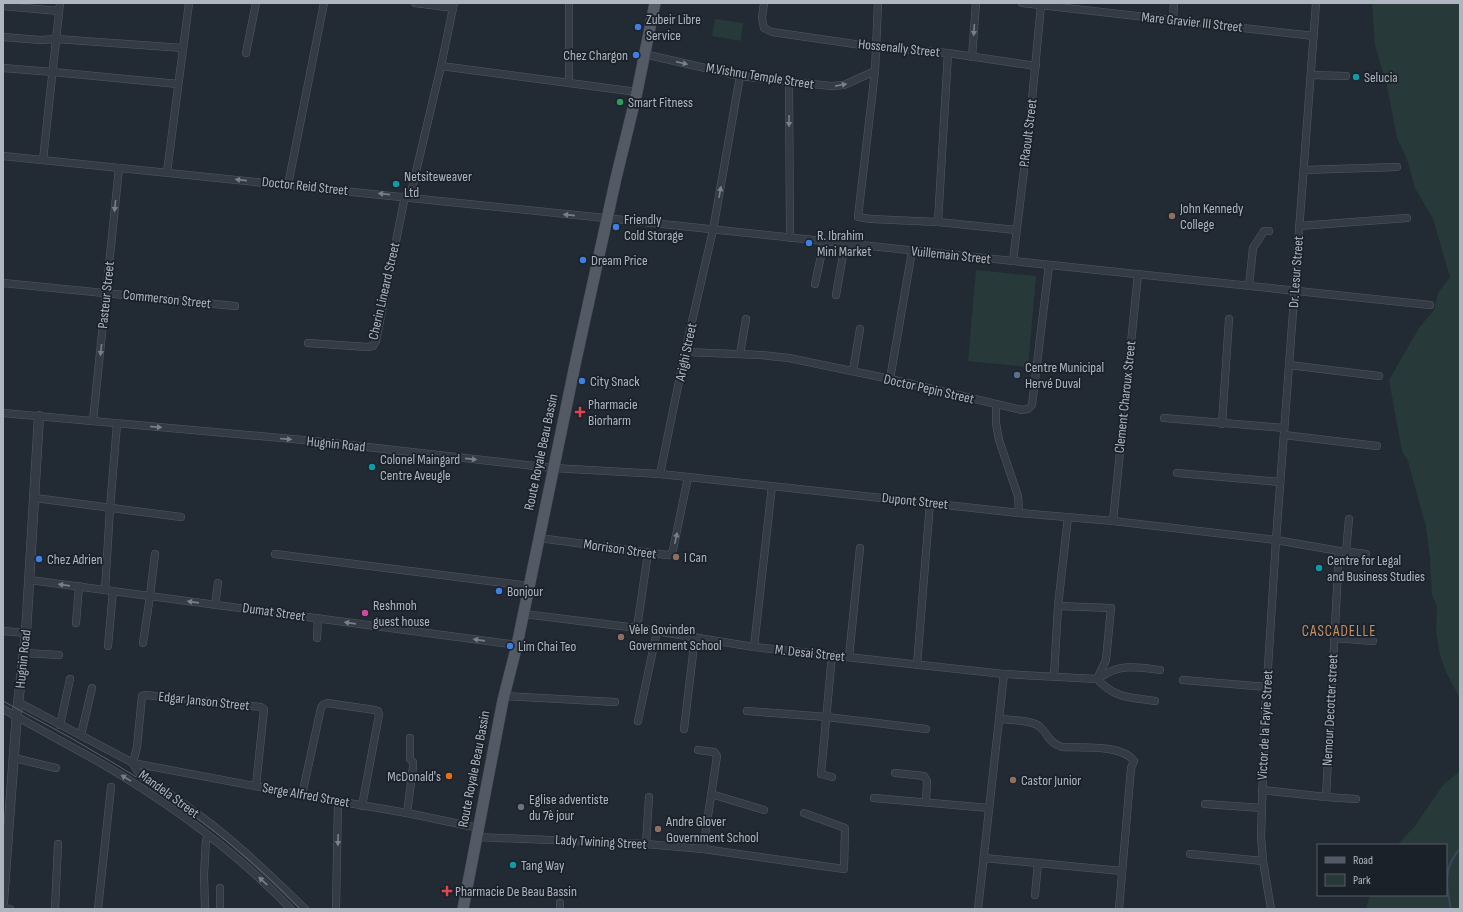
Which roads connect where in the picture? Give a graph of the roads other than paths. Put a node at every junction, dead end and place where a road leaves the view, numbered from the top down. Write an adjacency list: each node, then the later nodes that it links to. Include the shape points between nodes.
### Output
1 (188, 3): 23 (street)
2 (256, 3): 24 (street)
3 (324, 3): 46 (street)
4 (415, 3): 15 (street)
5 (569, 3): 37 (street)
6 (655, 3): 26 (main road, Route Royale Beau Bassin)
7 (764, 3): 22 (street, Hossenally Street, via 764,28 772,32)
8 (878, 3): 22 (street)
9 (976, 3): 27 (street, one-way to 27)
10 (1022, 3): 13 (street, Mare Gravier III Street)
11 (1174, 3): 18 (street)
12 (1316, 3): 19 (street, Dr. Lesur Street)
13 (1041, 5): 16 (street, Mare Gravier III Street); 29 (street, P.Raoult Street)
14 (3, 6): 17 (street)
15 (453, 6): 28 (street)
16 (1070, 6): 18 (street, Mare Gravier III Street)
17 (60, 7): 21 (street)
18 (1172, 20): 19 (street, Mare Gravier III Street)
19 (1314, 36): 33 (street, Dr. Lesur Street)
20 (3, 37): 21 (street)
21 (56, 39): 23 (street); 32 (street)
22 (875, 46): 25 (street, Hossenally Street); 31 (street)
23 (183, 48): 38 (street)
24 (246, 52)
25 (948, 53): 27 (street, Hossenally Street); 50 (street)
26 (644, 54): 34 (street, M.Vishnu Temple Street, one-way to 34); 39 (main road, Route Royale Beau Bassin)
27 (972, 57): 29 (street, Hossenally Street)
28 (441, 66): 37 (street); 47 (street)
29 (1036, 66): 53 (street, P.Raoult Street)
30 (3, 68): 32 (street)
31 (874, 71): 36 (street, M.Vishnu Temple Street, one-way to 31, via 844,85); 50 (street, via 858,217)
32 (53, 72): 38 (street); 41 (street)
33 (1311, 75): 35 (street); 44 (street, Dr. Lesur Street)
34 (740, 76): 36 (street, M.Vishnu Temple Street); 52 (street, Arighi Street, one-way to 34)
35 (1346, 76)
36 (789, 82): 55 (street, one-way to 55)
37 (569, 83): 39 (street)
38 (178, 84): 45 (street)
39 (637, 92): 49 (main road, Route Royale Beau Bassin)
40 (3, 156): 41 (street, Doctor Reid Street)
41 (43, 160): 43 (street, Doctor Reid Street)
42 (1397, 167): 44 (street)
43 (119, 168): 45 (street, Doctor Reid Street); 66 (street, Pasteur Street, one-way to 66)
44 (1304, 170): 51 (street, Dr. Lesur Street)
45 (167, 172): 46 (street, Doctor Reid Street, one-way to 45)
46 (288, 185): 47 (street, Doctor Reid Street, one-way to 46)
47 (407, 197): 49 (street, Doctor Reid Street, one-way to 47); 73 (street, Cherin Lineard Street, via 373,346)
48 (1407, 218): 51 (street)
49 (608, 219): 52 (street, Vuillemain Street); 89 (main road, Route Royale Beau Bassin)
50 (938, 222): 53 (street)
51 (1300, 226): 65 (street, Dr. Lesur Street)
52 (713, 230): 55 (street, Vuillemain Street); 74 (street, Arighi Street)
53 (1016, 230): 59 (street, P.Raoult Street)
54 (1269, 231): 64 (street, via 1264,231 1253,248)
55 (790, 238): 56 (street, Vuillemain Street)
56 (824, 242): 57 (street, Vuillemain Street); 63 (street)
57 (845, 244): 58 (street, Vuillemain Street); 67 (street)
58 (912, 251): 59 (street, Vuillemain Street); 79 (street)
59 (1013, 261): 60 (street, Vuillemain Street)
60 (1049, 265): 61 (street, Vuillemain Street); 80 (street, Doctor Pepin Street, via 1032,405 1022,410)
61 (1138, 274): 64 (street, Vuillemain Street); 102 (street, Clement Charoux Street)
62 (3, 283): 66 (street, Commerson Street)
63 (815, 284)
64 (1249, 286): 65 (street, Vuillemain Street)
65 (1294, 290): 68 (street, Vuillemain Street); 76 (street, Dr. Lesur Street)
66 (106, 293): 69 (street, Commerson Street); 84 (street, Pasteur Street, one-way to 84)
67 (836, 295)
68 (1430, 304)
69 (236, 306)
70 (746, 319): 75 (street)
71 (1229, 319): 86 (street)
72 (860, 329): 77 (street)
73 (308, 343)
74 (685, 352): 75 (street, Doctor Pepin Street); 91 (street, Arighi Street)
75 (740, 354): 77 (street, Doctor Pepin Street, via 789,358)
76 (1289, 365): 78 (street); 87 (street, Dr. Lesur Street)
77 (852, 371): 79 (street, Doctor Pepin Street)
78 (1379, 376)
79 (890, 379): 80 (street, Doctor Pepin Street)
80 (996, 405): 98 (street, via 998,440 1018,496)
81 (3, 413): 82 (street)
82 (39, 416): 84 (street); 95 (street, Hugnin Road)
83 (1164, 418): 86 (street)
84 (93, 422): 85 (street, Hugnin Road)
85 (117, 424): 89 (street, Hugnin Road, one-way to 89, via 314,441); 97 (street)
86 (1222, 424): 87 (street)
87 (1284, 432): 88 (street); 93 (street, Dr. Lesur Street)
88 (1377, 446)
89 (553, 468): 91 (street, Dupont Street); 103 (main road, Route Royale Beau Bassin)
90 (1178, 473): 93 (street)
91 (660, 474): 92 (street, Dupont Street)
92 (688, 477): 94 (street, Dupont Street); 107 (street, Morrison Street, one-way to 92, via 671,554)
93 (1280, 482): 104 (street, Dr. Lesur Street)
94 (772, 486): 96 (street, Dupont Street); 134 (street)
95 (35, 498): 97 (street); 111 (street, Hugnin Road)
96 (930, 503): 98 (street, Dupont Street); 139 (street)
97 (110, 508): 99 (street); 115 (street)
98 (1019, 513): 100 (street, Dupont Street)
99 (181, 517)
100 (1068, 517): 102 (street, Dupont Street); 119 (street)
101 (1349, 519): 106 (street, Nemour Decotter street)
102 (1113, 521): 104 (street, Dupont Street)
103 (538, 538): 107 (street, Morrison Street); 114 (main road, Route Royale Beau Bassin)
104 (1276, 540): 106 (street); 146 (street, Victor de la Fayie Street)
105 (860, 548): 138 (street)
106 (1342, 551): 110 (street); 129 (street, Nemour Decotter street)
107 (648, 553): 123 (street)
108 (155, 554): 117 (street)
109 (275, 554): 114 (street)
110 (1366, 554)
111 (30, 580): 113 (street, Dumat Street, one-way to 111); 126 (street, Hugnin Road)
112 (218, 583): 118 (street)
113 (79, 586): 115 (street, Dumat Street); 122 (street)
114 (529, 586): 120 (main road, Route Royale Beau Bassin)
115 (105, 590): 116 (street, Dumat Street)
116 (113, 591): 117 (street, Dumat Street); 133 (street)
117 (150, 596): 118 (street, Dumat Street, one-way to 117); 131 (street)
118 (215, 605): 121 (street, Dumat Street)
119 (1058, 606): 142 (street); 144 (street, via 1110,608 1106,660)
120 (524, 614): 123 (street, M. Desai Street); 132 (main road, Route Royale Beau Bassin)
121 (318, 618): 127 (street); 132 (street, Dumat Street, one-way to 121)
122 (76, 623)
123 (637, 628): 125 (street, M. Desai Street)
124 (3, 631): 126 (street)
125 (657, 631): 128 (street, M. Desai Street); 157 (street)
126 (26, 633): 135 (street, Hugnin Road)
127 (317, 638)
128 (696, 638): 134 (street, M. Desai Street); 159 (street)
129 (1334, 638): 130 (street); 174 (street, Nemour Decotter street)
130 (1373, 641)
131 (143, 643)
132 (517, 645): 148 (main road, Route Royale Beau Bassin)
133 (108, 646)
134 (754, 647): 137 (street, M. Desai Street)
135 (24, 653): 136 (street); 150 (street, Hugnin Road)
136 (59, 655)
137 (832, 655): 138 (street, M. Desai Street); 154 (street)
138 (849, 657): 139 (street, M. Desai Street)
139 (917, 664): 141 (street, M. Desai Street)
140 (1160, 670): 144 (street, via 1119,667)
141 (1004, 674): 142 (street, M. Desai Street); 156 (street)
142 (1054, 676): 144 (street, M. Desai Street)
143 (70, 679): 158 (street)
144 (1097, 679): 149 (street, via 1106,688 1121,696)
145 (1183, 680): 146 (street)
146 (1267, 687): 171 (street, Victor de la Fayie Street)
147 (92, 688): 161 (street)
148 (504, 696): 151 (street); 187 (main road, Route Royale Beau Bassin)
149 (1155, 701)
150 (18, 702): 155 (street, Hugnin Road); 158 (street, Mandela Street)
151 (615, 702)
152 (3, 710): 155 (street)
153 (747, 711): 154 (street)
154 (827, 717): 160 (street); 168 (street, via 821,774)
155 (17, 718): 164 (street, Hugnin Road); 207 (street, one-way to 155, via 250,869 164,803 99,762)
156 (999, 719): 182 (street); 197 (street, via 1034,723 1055,745 1114,750 1124,753 1134,761 1131,768)
157 (638, 721)
158 (60, 725): 161 (street, Mandela Street)
159 (684, 729)
160 (926, 729)
161 (81, 735): 165 (street, Mandela Street)
162 (410, 738): 185 (street, via 410,759 414,767)
163 (698, 750): 172 (street, via 714,752 717,756)
164 (14, 758): 166 (street); 196 (street, Hugnin Road)
165 (133, 763): 169 (street, Serge Alfred Street); 169 (street, Edgar Janson Street, via 142,696 261,707 264,714); 208 (street, Mandela Street, via 137,772 235,844)
166 (56, 768)
167 (895, 773): 179 (street, via 924,776 927,781)
168 (832, 777)
169 (256, 786): 173 (street, Serge Alfred Street)
170 (111, 787): 204 (street)
171 (1262, 790): 174 (street); 183 (street, Victor de la Fayie Street)
172 (711, 794): 184 (street); 191 (street)
173 (302, 795): 178 (street, Serge Alfred Street); 181 (street, via 323,705 328,703 375,710 379,716)
174 (1326, 796): 177 (street)
175 (649, 797): 190 (street)
176 (874, 798): 179 (street)
177 (1356, 799)
178 (338, 801): 181 (street, Serge Alfred Street); 209 (street, one-way to 209)
179 (926, 802): 182 (street)
180 (1205, 804): 183 (street)
181 (362, 806): 185 (street, Serge Alfred Street)
182 (989, 808): 193 (street)
183 (1262, 808): 194 (street, Victor de la Fayie Street)
184 (764, 810)
185 (407, 813): 187 (street, Serge Alfred Street)
186 (804, 813): 191 (street, Lady Twining Street, via 845,828 844,869)
187 (478, 832): 190 (street, Lady Twining Street); 210 (main road, Route Royale Beau Bassin)
188 (206, 840): 205 (street)
189 (58, 844): 203 (street)
190 (646, 844): 191 (street, Lady Twining Street)
191 (703, 849)
192 (1190, 854): 194 (street)
193 (984, 858): 195 (street); 211 (street)
194 (1263, 860): 213 (street, Victor de la Fayie Street)
195 (1038, 863): 197 (street); 199 (street)
196 (4, 870): 200 (street, Hugnin Road)
197 (1122, 871): 212 (street)
198 (220, 888): 206 (street)
199 (1035, 895)
200 (3, 902)
201 (3, 908): 202 (street)
202 (10, 909)
203 (55, 909)
204 (98, 909)
205 (205, 909)
206 (220, 909)
207 (290, 909)
208 (305, 909)
209 (336, 909)
210 (463, 909)
211 (978, 909)
212 (1119, 909)
213 (1271, 909)

